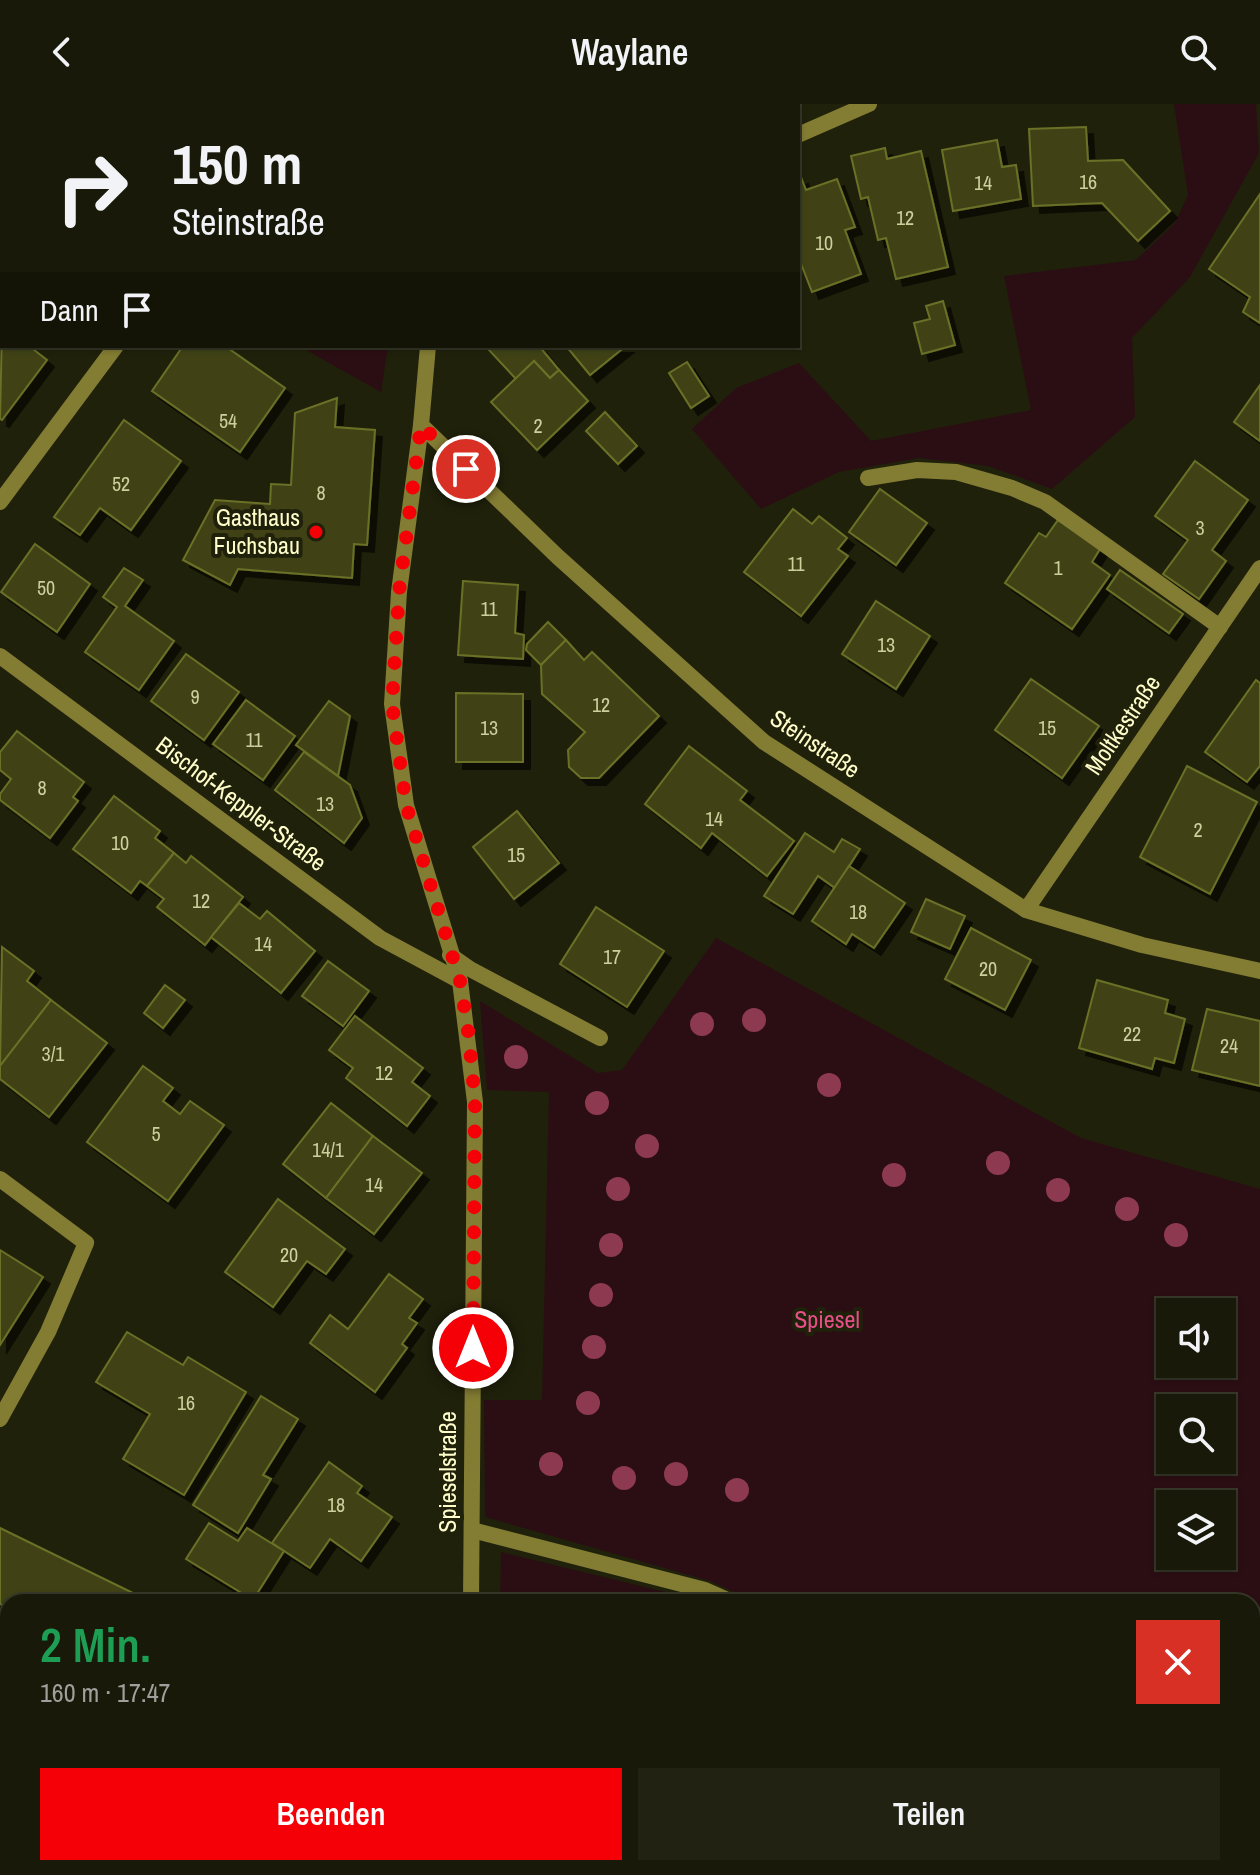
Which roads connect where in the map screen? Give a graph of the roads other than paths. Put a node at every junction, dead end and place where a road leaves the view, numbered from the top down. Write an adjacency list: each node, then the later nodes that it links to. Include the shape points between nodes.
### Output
1 (867, 104): 2 (street)
2 (800, 134)
3 (115, 348): 7 (street)
4 (428, 348): 5 (street, Spieselstraße)
5 (421, 425): 11 (street, Steinstraße, via 764,742); 12 (street, Spieselstraße, via 399,592 392,704 406,805)
6 (868, 478): 9 (street, via 917,470 956,472 1012,488 1045,502)
7 (0, 502)
8 (1260, 568): 9 (street, Moltkestraße)
9 (1220, 627): 11 (street, Moltkestraße)
10 (0, 656): 14 (street, Bischof-Keppler-Straße, via 380,938)
11 (1026, 910): 13 (street, Steinstraße, via 1142,945)
12 (450, 955): 14 (street, Spieselstraße); 15 (street)
13 (1260, 971)
14 (460, 981): 18 (street, Spieselstraße, via 475,1102)
15 (600, 1038)
16 (0, 1179): 17 (street, via 86,1243 48,1332)
17 (0, 1419)
18 (472, 1530): 19 (street, Spieselstraße); 20 (street)
19 (471, 1594)
20 (700, 1594)

